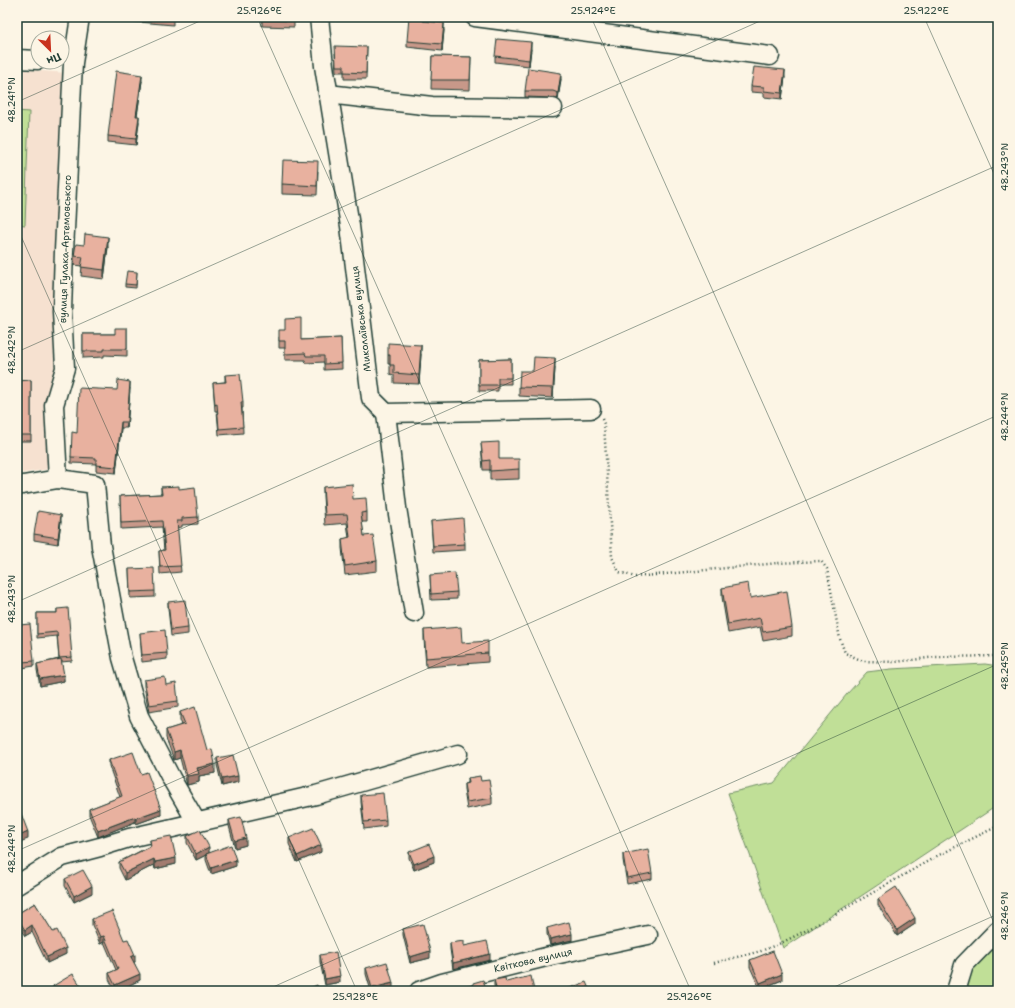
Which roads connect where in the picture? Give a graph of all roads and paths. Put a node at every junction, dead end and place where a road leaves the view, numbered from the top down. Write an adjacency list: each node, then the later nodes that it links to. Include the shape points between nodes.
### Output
1 (80, 17): 4 (street, вулиця Гулака-Артемовського)
2 (319, 17): 9 (street, Миколаївська вулиця)
3 (475, 17): 5 (street)
4 (70, 52)
5 (770, 56)
6 (17, 59): 7 (street)
7 (30, 60)
8 (67, 70): 13 (street, вулиця Гулака-Артемовського, via 62,310 65,368 54,405)
9 (328, 94): 10 (street, via 432,106); 12 (street, Миколаївська вулиця, via 350,226 371,398)
10 (553, 108)
11 (591, 409): 12 (street); 16 (path, via 600,415 604,424 612,557 619,572 635,577 821,561 827,569 845,653 863,661 895,662 936,657)
12 (386, 413): 15 (street, via 397,508)
13 (58, 479): 14 (street); 18 (street, via 95,484 102,546 122,658 139,716)
14 (17, 486)
15 (414, 613)
16 (998, 656)
17 (458, 754): 18 (street, via 316,795)
18 (197, 823): 20 (street, via 129,838 62,857)
19 (998, 826): 23 (path, via 937,856 781,943)
20 (17, 885)
21 (998, 930): 25 (street, via 964,965)
22 (648, 935): 24 (street, Квіткова вулиця, via 550,956)
23 (714, 963)
24 (419, 991)
25 (956, 991)

